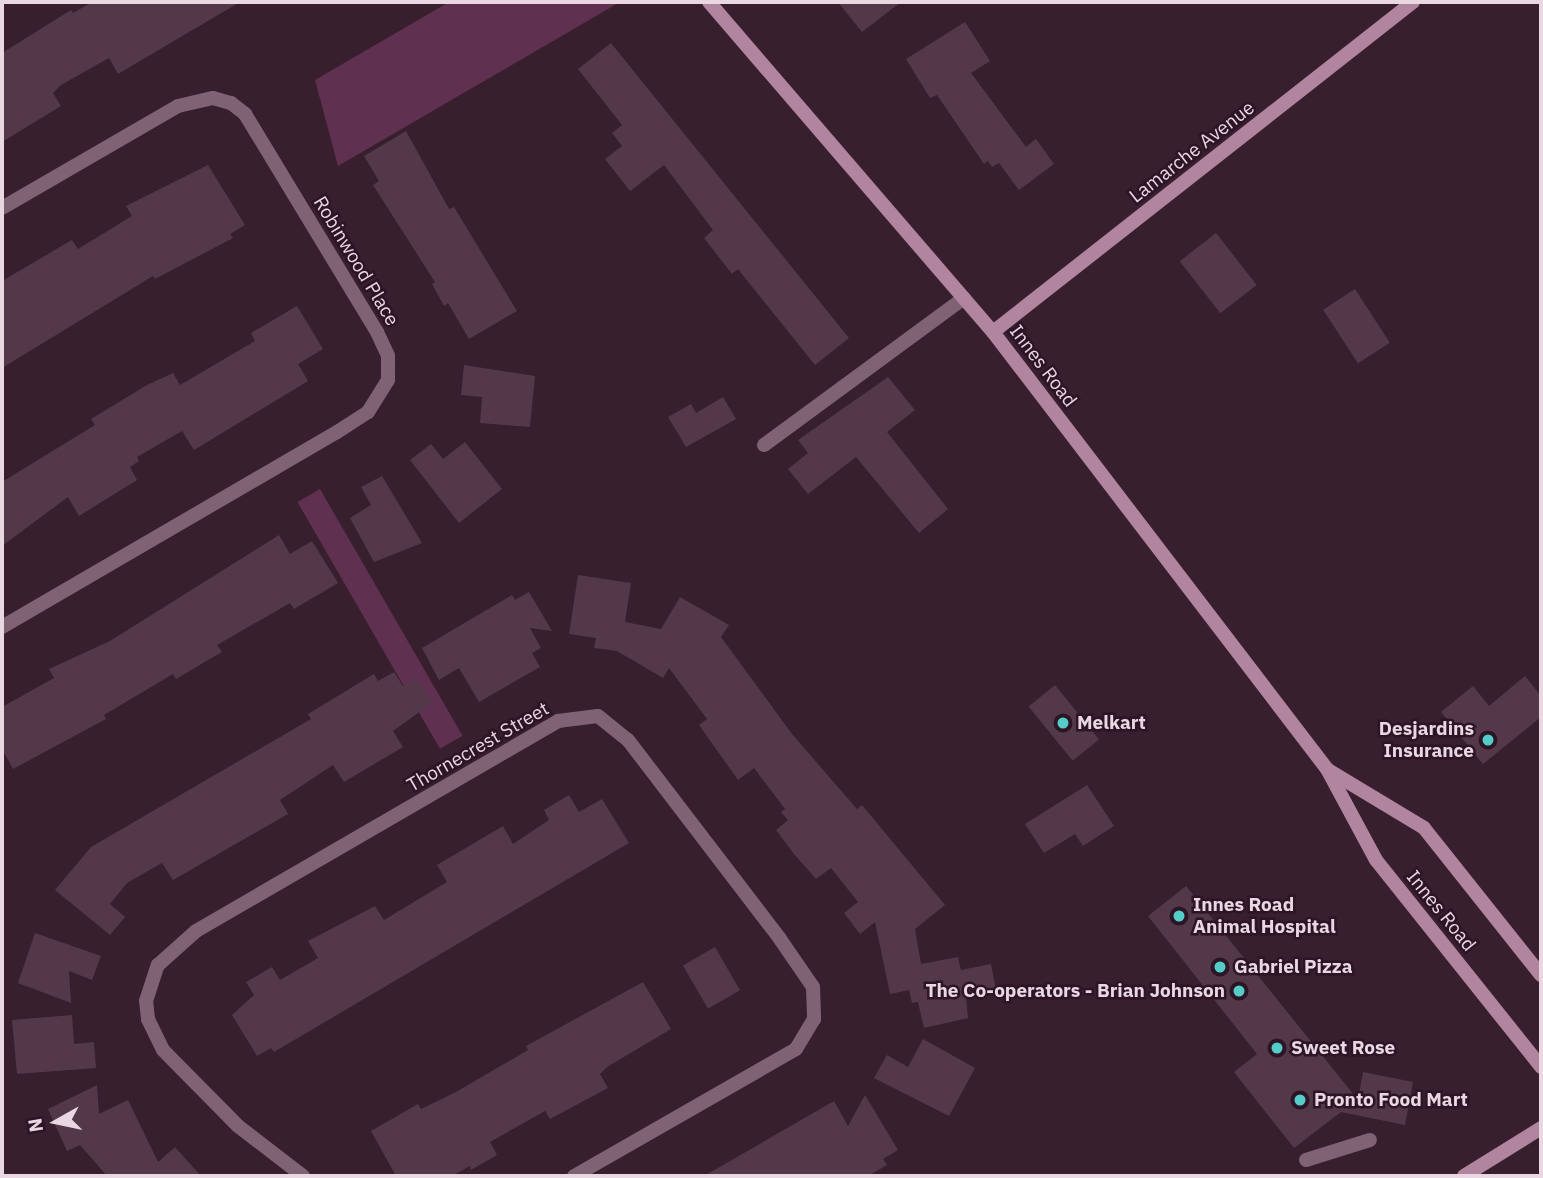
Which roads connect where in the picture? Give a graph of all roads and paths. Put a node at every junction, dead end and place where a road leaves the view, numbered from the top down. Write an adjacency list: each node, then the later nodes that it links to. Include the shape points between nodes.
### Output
1 (709, 2): 4 (main road, Innes Road)
2 (1413, 2): 5 (main road, Lamarche Avenue)
3 (2, 208): 7 (street, Robinwood Place, via 178,106 214,98 231,103 245,114 377,332 388,356 388,380 380,399 347,426)
4 (964, 298): 5 (main road, Innes Road); 6 (street)
5 (993, 332): 8 (main road, Innes Road)
6 (764, 445)
7 (2, 627)
8 (1327, 769): 9 (main road, Innes Road, via 1424,828); 10 (main road, Innes Road, via 1376,860)
9 (1541, 975)
10 (1541, 1067)
11 (1541, 1129): 16 (main road)
12 (1370, 1140): 13 (street)
13 (1306, 1160)
14 (303, 1176): 15 (street, Thornecrest Street, via 237,1126 163,1049 148,1019 146,1001 158,965 196,931 558,721 598,716 628,740 780,939 813,987 814,1019 796,1049)
15 (574, 1176)
16 (1464, 1176)

